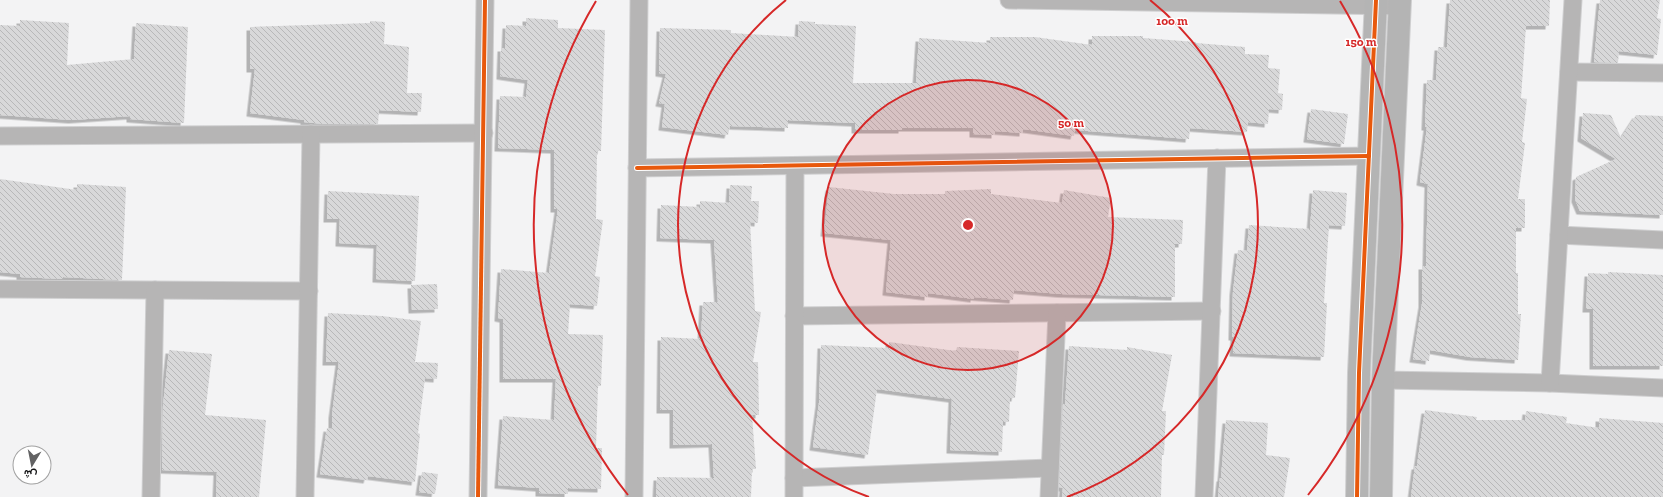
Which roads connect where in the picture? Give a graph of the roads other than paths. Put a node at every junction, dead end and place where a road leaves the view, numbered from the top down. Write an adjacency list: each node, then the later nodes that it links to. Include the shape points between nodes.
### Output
1 (486, 0): 11 (street)
2 (639, 0): 17 (street)
3 (1009, 0): 5 (street)
4 (1573, 0): 9 (street)
5 (1238, 1): 6 (street)
6 (1299, 2): 7 (street)
7 (1376, 2): 8 (street); 14 (street)
8 (1400, 3): 26 (street)
9 (1568, 72): 10 (street); 18 (street)
10 (1663, 74)
11 (484, 133): 12 (street); 33 (street)
12 (311, 134): 13 (street); 22 (street)
13 (0, 136)
14 (1369, 156): 15 (street); 38 (street)
15 (1217, 158): 16 (street); 23 (street)
16 (795, 166): 17 (street); 25 (street)
17 (637, 168): 34 (street)
18 (1559, 235): 19 (street); 27 (street)
19 (1663, 240)
20 (0, 289): 21 (street)
21 (155, 290): 22 (street); 31 (street)
22 (309, 291): 32 (street)
23 (1212, 311): 24 (street); 37 (street)
24 (1057, 313): 25 (street); 29 (street)
25 (794, 316): 30 (street)
26 (1383, 380): 27 (street); 39 (street)
27 (1550, 383): 28 (street)
28 (1663, 388)
29 (1050, 468): 30 (street); 36 (street)
30 (794, 478): 35 (street)
31 (151, 497)
32 (305, 497)
33 (478, 497)
34 (634, 497)
35 (794, 497)
36 (1049, 497)
37 (1204, 497)
38 (1356, 497)
39 (1381, 497)

